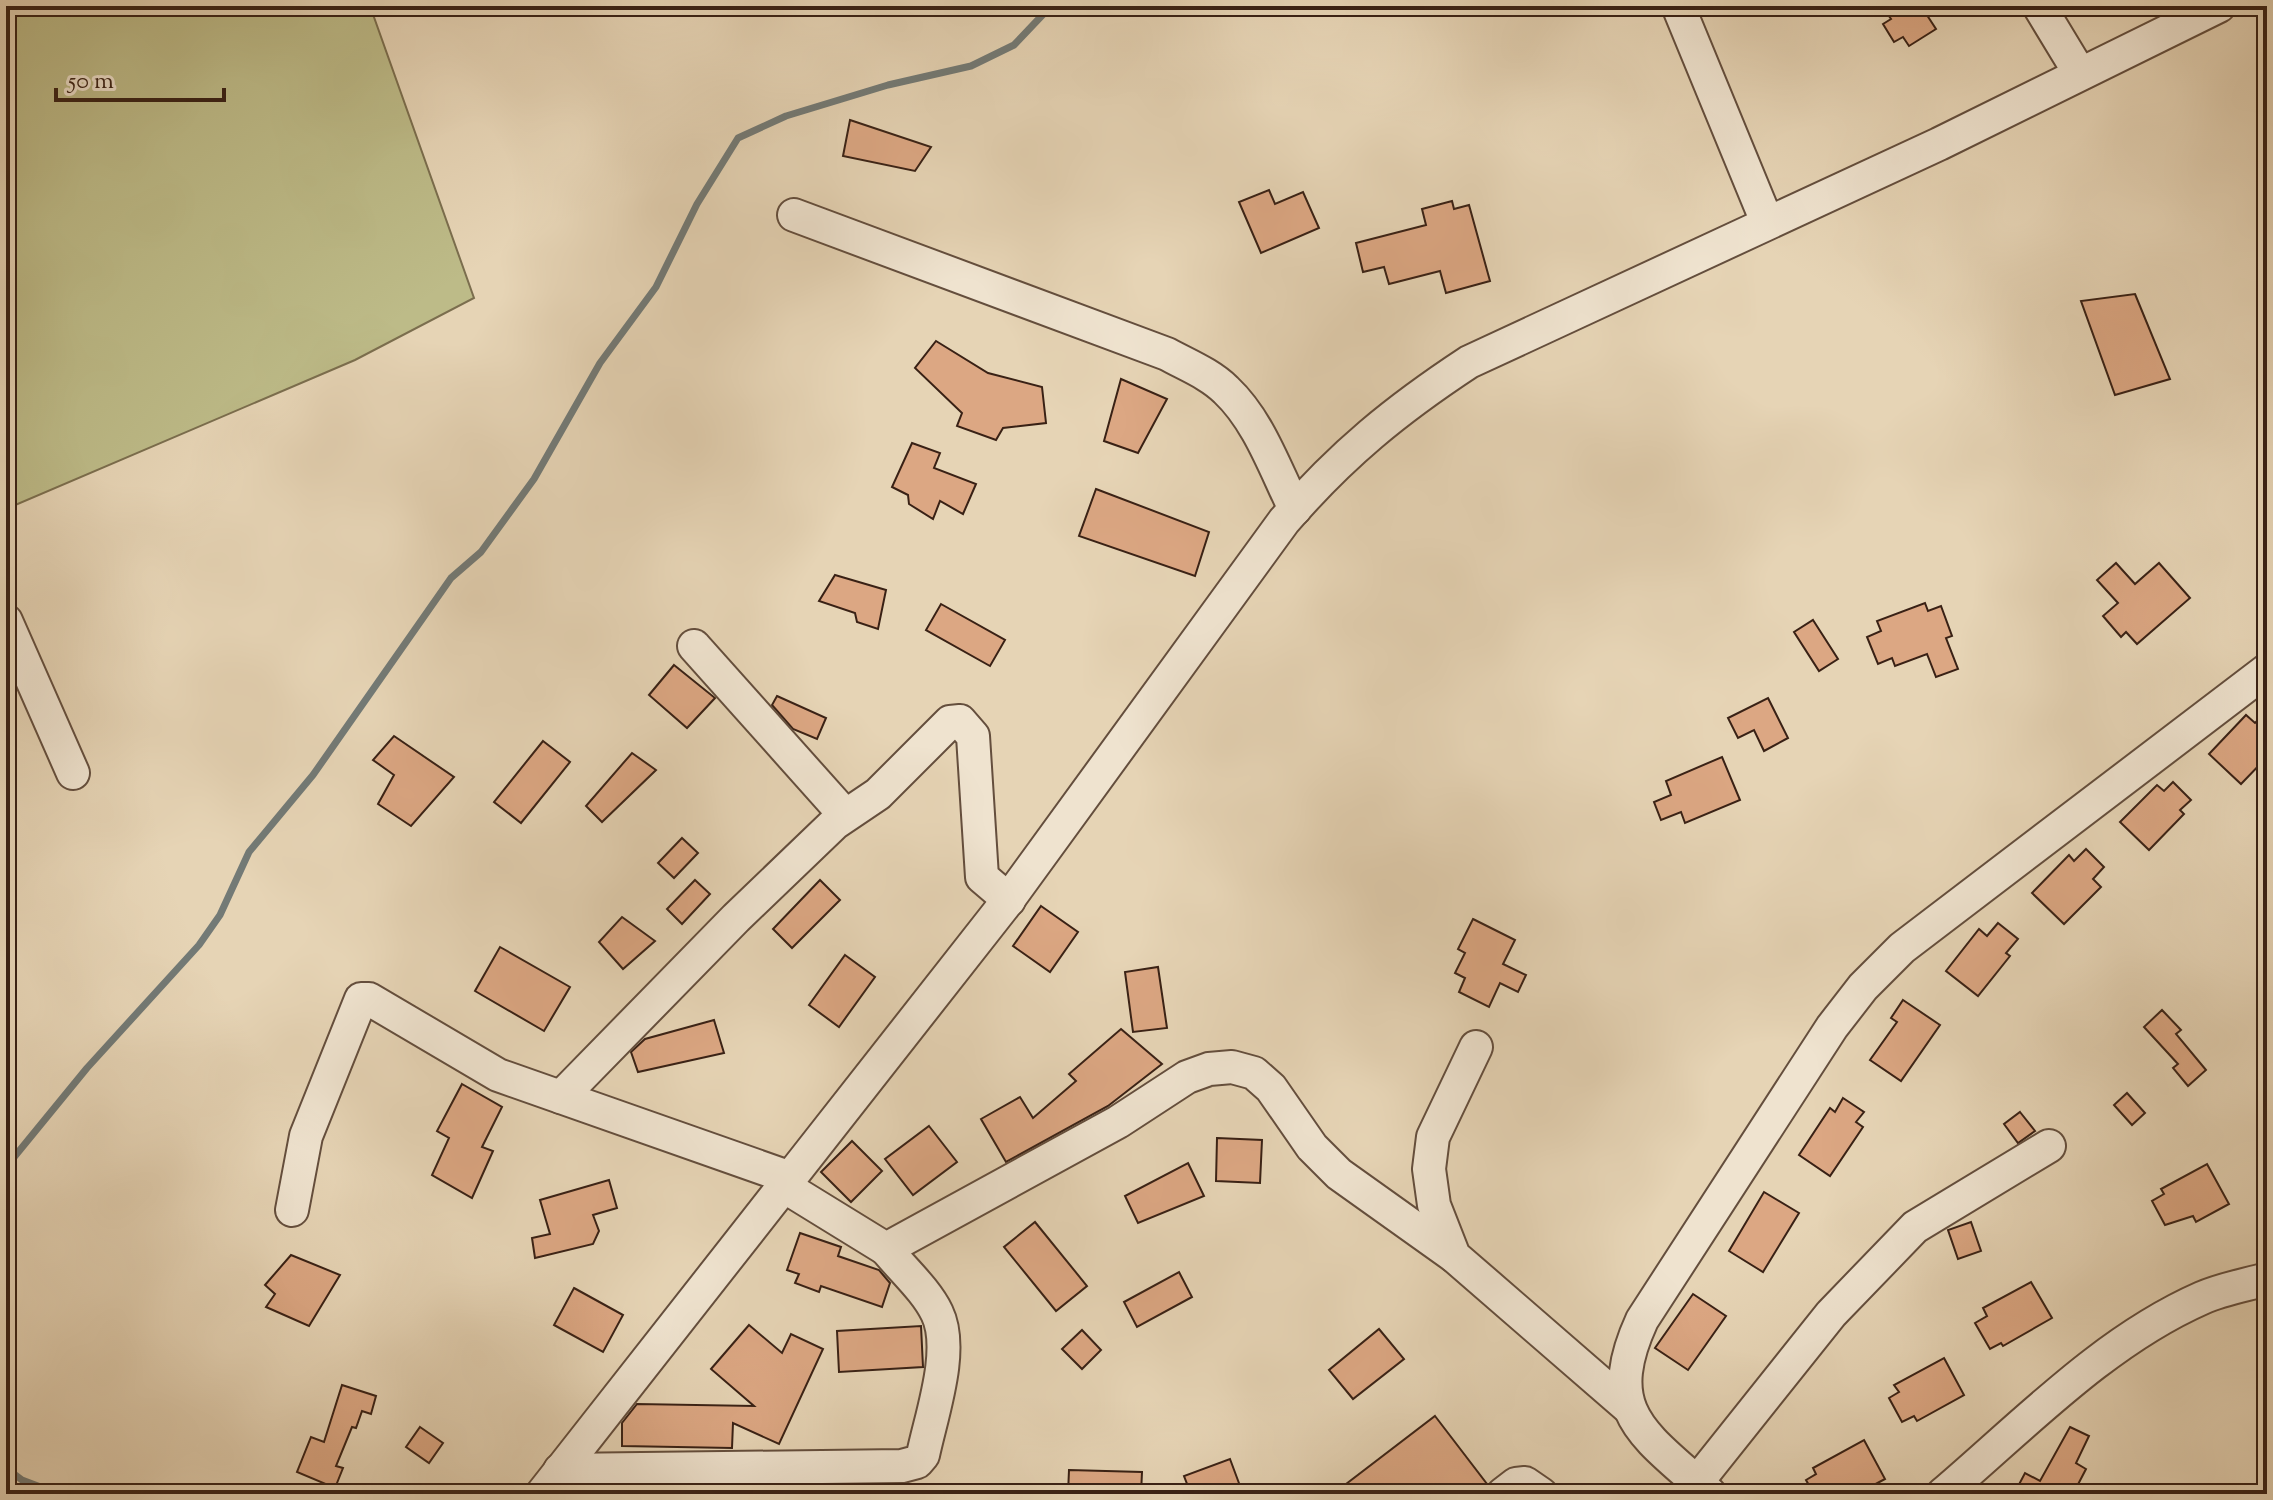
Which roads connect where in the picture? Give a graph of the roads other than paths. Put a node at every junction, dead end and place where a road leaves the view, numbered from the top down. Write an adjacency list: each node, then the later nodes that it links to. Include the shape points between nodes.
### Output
1 (1678, 6): 6 (street)
2 (2039, 6): 4 (street)
3 (2219, 6): 4 (street)
4 (2079, 72): 6 (street, via 1939,144)
5 (794, 215): 7 (street, via 1198,370 1225,389 1246,414)
6 (1767, 222): 7 (street, via 1469,362 1326,471)
7 (1295, 509): 13 (street)
8 (6, 621): 11 (street)
9 (694, 646): 12 (street)
10 (2267, 670): 22 (street, via 1902,948 1863,987 1642,1320 1623,1380)
11 (73, 773)
12 (845, 815): 13 (street, via 878,794 939,730 960,721 973,736 982,877); 15 (street)
13 (1009, 900): 17 (street)
14 (1476, 1047): 20 (street, via 1433,1137 1429,1169 1434,1205)
15 (561, 1097): 17 (street); 18 (street, via 498,1075 361,999 306,1136)
16 (2049, 1146): 24 (street, via 1915,1227 1831,1314)
17 (785, 1181): 19 (street); 23 (street)
18 (292, 1210)
19 (886, 1249): 20 (street, via 1118,1122 1187,1077 1232,1067 1254,1073 1271,1088 1312,1147 1339,1174); 23 (street, via 943,1326 945,1351 923,1455 917,1462)
20 (1454, 1256): 22 (street)
21 (2267, 1279): 27 (street, via 2204,1297 2149,1326 2104,1357)
22 (1628, 1407): 24 (street, via 1640,1429)
23 (551, 1482)
24 (1704, 1488)
25 (1503, 1494): 26 (street, via 1525,1483)
26 (1541, 1494)
27 (1943, 1494)

